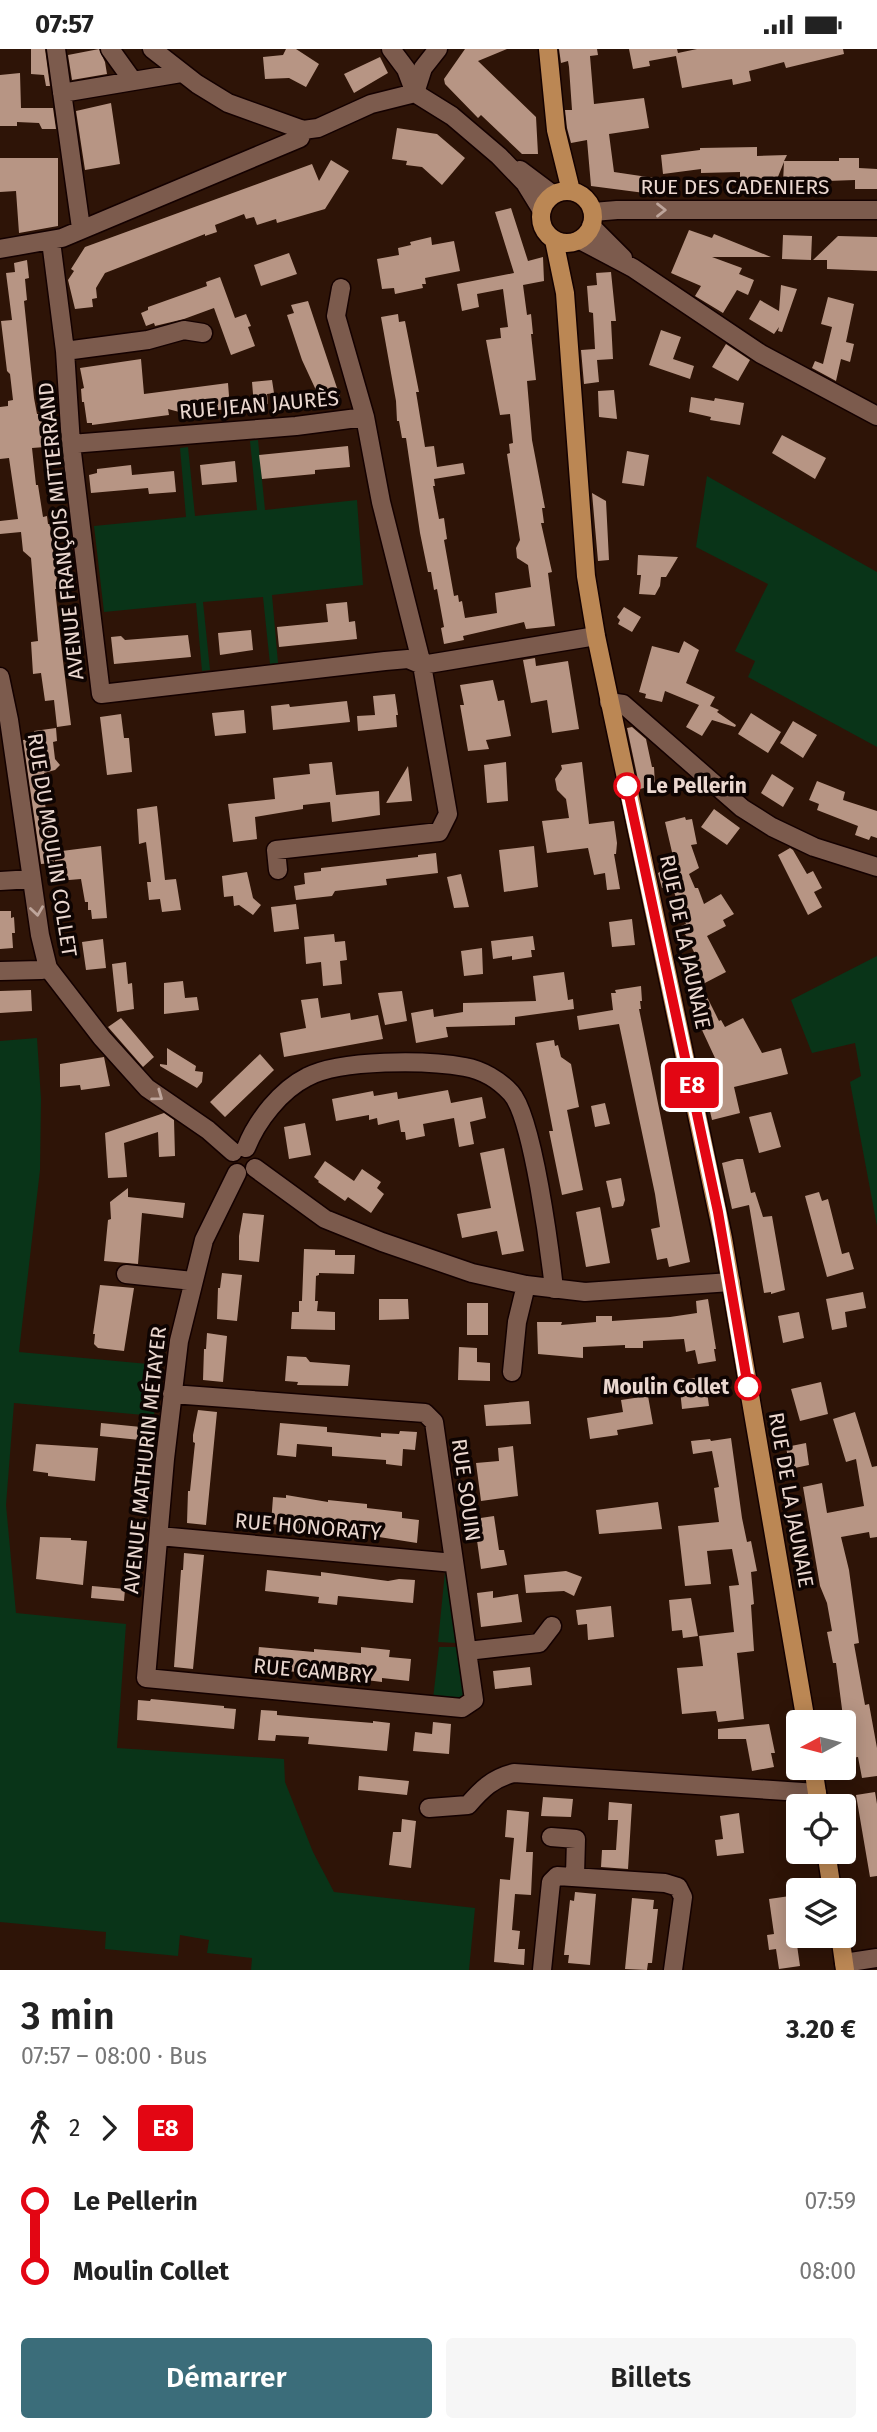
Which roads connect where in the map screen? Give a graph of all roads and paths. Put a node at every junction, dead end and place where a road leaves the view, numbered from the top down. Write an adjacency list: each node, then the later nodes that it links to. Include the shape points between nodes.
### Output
1 (56, 49): 9 (street)
2 (110, 49): 8 (street)
3 (152, 49): 7 (street)
4 (391, 49): 10 (street)
5 (438, 49): 10 (street, via 423,68)
6 (548, 49): 12 (main road, via 556,130)
7 (181, 73): 8 (street); 11 (street, via 228,103)
8 (133, 81): 9 (street)
9 (62, 93): 14 (street)
10 (415, 93): 11 (street); 12 (street, via 452,116)
11 (303, 130): 14 (street, via 300,138)
12 (555, 197): 15 (main road, via 585,198); 16 (main road, via 540,216 543,230)
13 (877, 210): 15 (street, RUE DES CADENIERS, one-way to 13, via 617,210)
14 (81, 228): 17 (street)
15 (584, 230): 16 (main road, via 567,244); 20 (main road, RUE DE LA JAUNAIE); 23 (street, via 761,354)
16 (554, 240): 20 (main road, RUE DE LA JAUNAIE)
17 (51, 241): 18 (street); 22 (street, AVENUE FRANÇOIS MITTERRAND)
18 (0, 249)
19 (341, 288): 24 (street, via 335,316)
20 (565, 293): 26 (main road, RUE DE LA JAUNAIE, via 586,576)
21 (203, 333): 22 (street, via 184,330 148,340)
22 (65, 351): 25 (street, AVENUE FRANÇOIS MITTERRAND)
23 (877, 416)
24 (365, 417): 25 (street, RUE JEAN JAURÈS); 27 (street, RUE JEAN JAURÈS)
25 (71, 444): 27 (street, AVENUE FRANÇOIS MITTERRAND, via 101,694 385,661 408,659)
26 (596, 636): 27 (street, AVENUE FRANÇOIS MITTERRAND); 29 (main road, RUE DE LA JAUNAIE)
27 (422, 665): 31 (street, RUE JEAN JAURÈS, via 448,814 444,825 439,832 276,851)
28 (0, 677): 32 (street, RUE DU MOULIN COLLET)
29 (610, 702): 30 (street, via 623,704 742,808 772,827 814,847); 41 (main road, RUE DE LA JAUNAIE)
30 (877, 867)
31 (278, 870)
32 (33, 879): 33 (street); 34 (street, RUE DU MOULIN COLLET, one-way to 34)
33 (0, 881)
34 (48, 968): 35 (street); 36 (street, RUE DU MOULIN COLLET, one-way to 36, via 148,1088)
35 (0, 971)
36 (240, 1150): 37 (street, via 256,1156); 38 (street, via 230,1163); 43 (street, via 284,1093 309,1076 343,1066 434,1064 467,1067 493,1077 513,1095 527,1127)
37 (255, 1168): 38 (street); 42 (street, via 325,1219 472,1273)
38 (237, 1173): 40 (street, AVENUE MATHURIN MÉTAYER, via 204,1240)
39 (126, 1275): 40 (street)
40 (192, 1281): 45 (street, AVENUE MATHURIN MÉTAYER)
41 (731, 1282): 43 (street, via 585,1292); 52 (main road, RUE DE LA JAUNAIE)
42 (526, 1285): 43 (street); 44 (street)
43 (554, 1289)
44 (512, 1372)
45 (172, 1394): 46 (street, AVENUE MATHURIN MÉTAYER); 47 (street, RUE SOUIN, via 425,1413 433,1422)
46 (159, 1536): 47 (street, RUE HONORATY); 50 (street, AVENUE MATHURIN MÉTAYER)
47 (454, 1563): 49 (street, RUE SOUIN)
48 (552, 1626): 49 (street, via 539,1643)
49 (467, 1651): 51 (street, RUE SOUIN)
50 (146, 1678): 51 (street, RUE CAMBRY, via 462,1708)
51 (474, 1700)
52 (804, 1710)
53 (786, 1796): 54 (street, via 514,1773 498,1777 468,1805)
54 (429, 1808)
55 (551, 1837): 56 (street, via 576,1839)
56 (575, 1875): 60 (street, via 557,1876 551,1882); 61 (street, via 678,1887 683,1897)
57 (842, 1948): 59 (main road)
58 (877, 1958): 59 (street)
59 (844, 1966)
60 (542, 1970)
61 (673, 1970)

